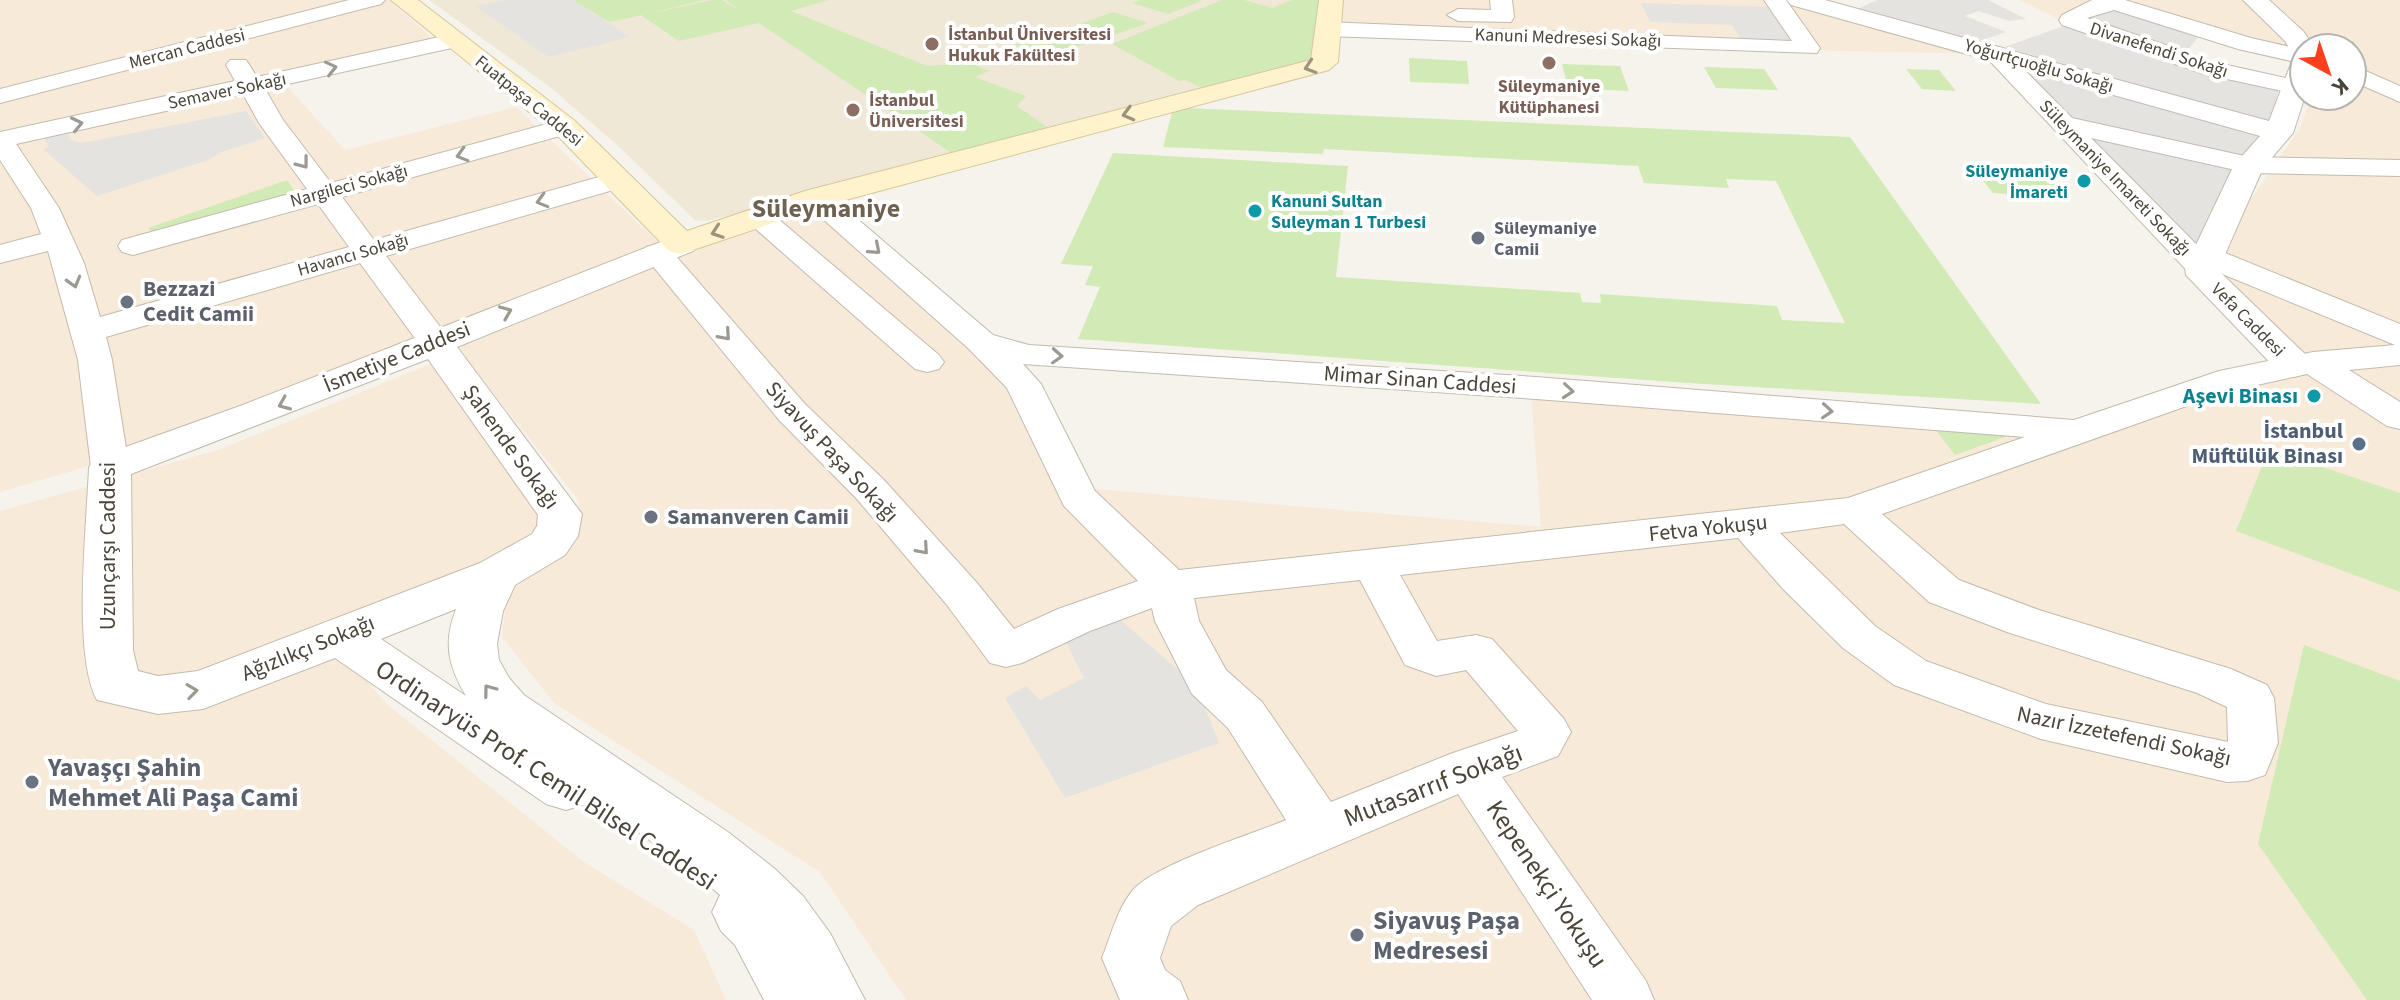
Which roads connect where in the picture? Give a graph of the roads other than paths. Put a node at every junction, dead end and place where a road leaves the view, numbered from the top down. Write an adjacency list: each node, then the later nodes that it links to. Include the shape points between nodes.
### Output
1 (374, 0): 11 (street, Mercan Caddesi)
2 (403, 0): 10 (main road, Fuatpaşa Caddesi)
3 (1775, 0): 8 (street, Kanuni Medresesi Sokağı, via 1809,48)
4 (1799, 0): 12 (street, Yoğurtçuoğlu Sokağı)
5 (2255, 0): 9 (street)
6 (2108, 2): 13 (street); 15 (street, Divanefendi Sokağı, via 2070,20)
7 (1502, 8): 8 (street)
8 (1329, 13): 31 (main road, one-way to 31, via 1325,62 1320,65)
9 (2290, 32)
10 (453, 41): 17 (street, Semaver Sokağı, one-way to 10); 23 (main road, Fuatpaşa Caddesi)
11 (198, 46): 17 (street, via 238,65); 19 (street, Mercan Caddesi)
12 (1995, 53): 20 (street, Yoğurtçuoğlu Sokağı); 22 (street, Süleymaniye Imareti Sokağı)
13 (2288, 59)
14 (2288, 65): 15 (street, Divanefendi Sokağı)
15 (2212, 69): 20 (street, via 2206,84)
16 (2368, 80): 18 (street)
17 (251, 86): 25 (street, Semaver Sokağı, one-way to 17); 30 (street, one-way to 30, via 268,118)
18 (2400, 95)
19 (0, 96)
20 (2179, 106): 24 (street, Yoğurtçuoğlu Sokağı)
21 (2288, 106): 24 (street, Vefa Caddesi)
22 (2060, 123): 26 (street); 38 (street, Süleymaniye Imareti Sokağı)
23 (565, 127): 28 (main road, Fuatpaşa Caddesi); 30 (street, Nargileci Sokağı, one-way to 30)
24 (2279, 133): 26 (street, Vefa Caddesi)
25 (0, 140): 29 (street, Uzunçarşı Caddesi)
26 (2249, 165): 27 (street); 38 (street, Vefa Caddesi)
27 (2400, 168)
28 (617, 180): 35 (main road, Fuatpaşa Caddesi); 36 (street, Havancı Sokağı, one-way to 36)
29 (13, 185): 33 (street, Uzunçarşı Caddesi, via 45,208)
30 (326, 193): 34 (street, Nargileci Sokağı); 36 (street)
31 (816, 198): 32 (main road); 42 (street, Mimar Sinan Caddesi, one-way to 42)
32 (760, 218): 35 (main road, one-way to 35); 44 (street)
33 (57, 239): 37 (street); 39 (street, Uzunçarşı Caddesi, one-way to 39)
34 (133, 246)
35 (669, 249): 41 (street, İsmetiye Caddesi, one-way to 35); 55 (street, Siyavuş Paşa Sokağı, one-way to 55, via 792,412 870,489)
36 (365, 251): 39 (street, Havancı Sokağı); 41 (street)
37 (0, 254)
38 (2204, 262): 40 (street); 45 (street, Vefa Caddesi, via 2203,275)
39 (89, 331): 48 (street, Uzunçarşı Caddesi)
40 (2400, 336)
41 (434, 341): 48 (street, İsmetiye Caddesi, one-way to 48, via 259,414); 53 (street, Şahende Sokağı, via 560,514 556,537)
42 (981, 342): 47 (street, Mimar Sinan Caddesi, one-way to 47, via 1027,355); 52 (street, via 1023,384 1078,497)
43 (2400, 355): 45 (street, Fetva Yokuşu)
44 (927, 362)
45 (2304, 363): 46 (street); 47 (street, Fetva Yokuşu, via 2219,382)
46 (2400, 418)
47 (2079, 430): 49 (street, Fetva Yokuşu)
48 (110, 467): 56 (street, Uzunçarşı Caddesi, via 108,650)
49 (1853, 510): 50 (street, Fetva Yokuşu); 50 (street, Nazır İzzetefendi Sokağı, via 1944,591 2214,681 2250,698 2253,743 2247,761 2227,762 2041,721 1910,673 1859,637)
50 (1748, 524): 51 (street, Fetva Yokuşu)
51 (1372, 563): 52 (street, Fetva Yokuşu); 57 (street, Mutasarrıf Sokağı, via 1421,653 1436,659 1476,651 1547,732 1541,743)
52 (1169, 586): 55 (street, Fetva Yokuşu); 58 (street, via 1177,621 1209,682 1245,715)
53 (487, 592): 54 (street, Ağızlıkçı Sokağı); 61 (street, Ordinaryüs Prof. Cemil Bilsel Caddesi, one-way to 53, via 808,953 754,887 505,709 485,688 473,662 471,631)
54 (351, 644): 56 (street, Ağızlıkçı Sokağı, one-way to 54, via 158,695 203,690); 60 (street, Ordinaryüs Prof. Cemil Bilsel Caddesi, via 719,888 757,926)
55 (1006, 651)
56 (115, 686)
57 (1468, 768): 58 (street, Mutasarrıf Sokağı); 62 (street, Kepenekçi Yokuşu)
58 (1320, 829): 59 (street, Mutasarrıf Sokağı, via 1158,903 1144,920 1131,958)
59 (1151, 995)
60 (798, 1000)
61 (833, 1000)
62 (1625, 1000)

